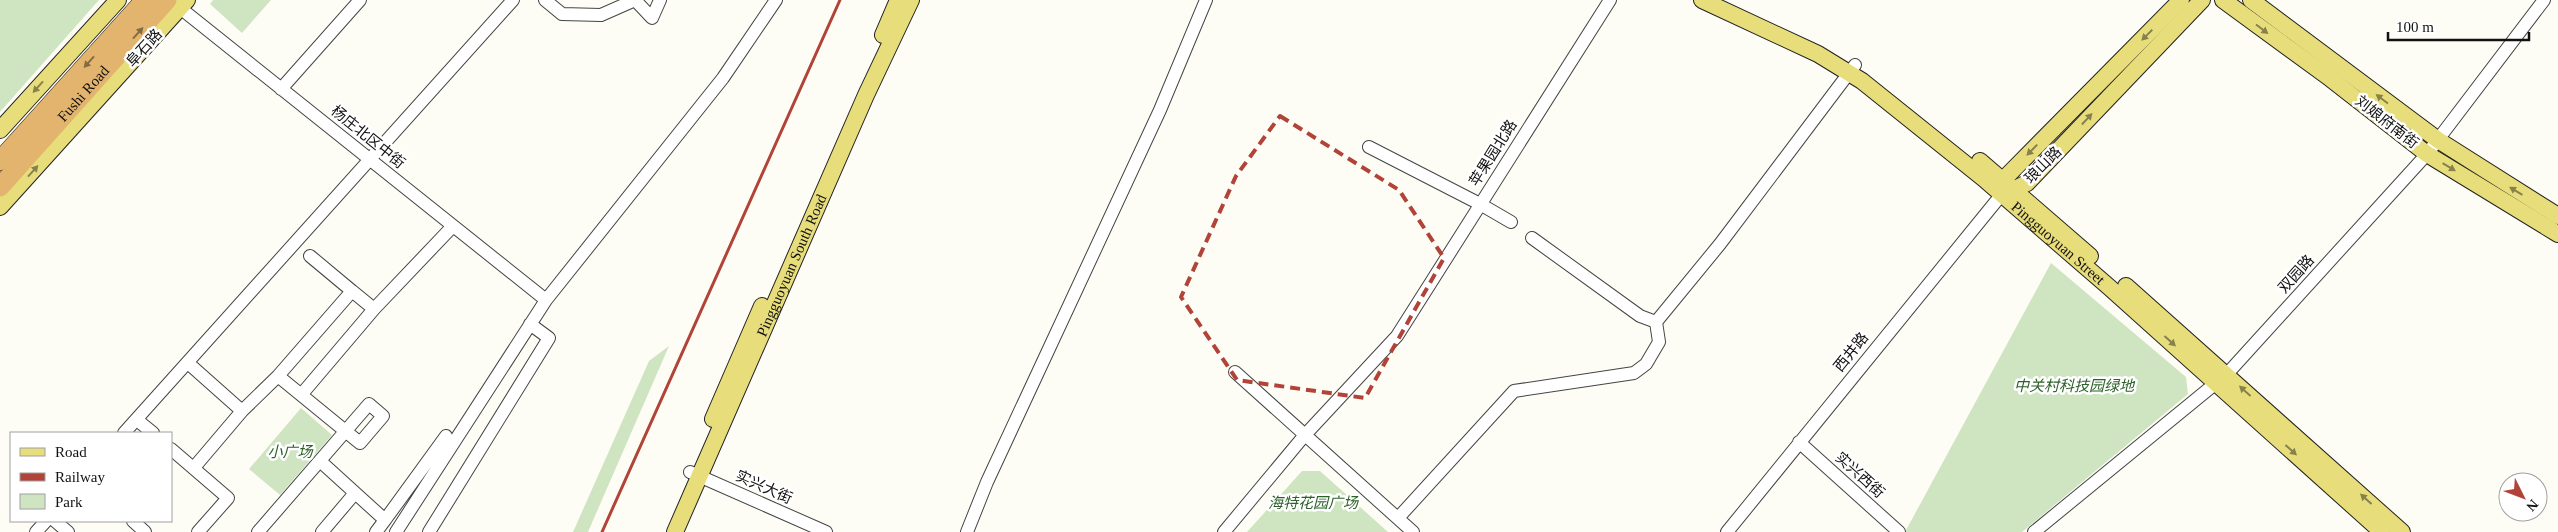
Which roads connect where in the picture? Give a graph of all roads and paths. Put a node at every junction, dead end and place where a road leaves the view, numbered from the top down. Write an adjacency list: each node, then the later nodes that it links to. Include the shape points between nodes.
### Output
1 (118, 0): 22 (main road, one-way to 22)
2 (145, 0): 27 (highway, Fushi Road, one-way to 27)
3 (360, 0): 21 (street)
4 (513, 0): 26 (street)
5 (545, 0): 6 (street, via 562,14 600,15 635,0 652,18)
6 (660, 0)
7 (776, 0): 39 (street, via 722,78)
8 (898, 0): 58 (main road, Pingguoyuan South Road, via 746,339)
9 (911, 0): 58 (main road, Pingguoyuan South Road)
10 (1206, 0): 77 (street, via 1160,110 987,482)
11 (1610, 0): 30 (street, 苹果园北路)
12 (1702, 0): 20 (main road, Pingguoyuan Street)
13 (1726, 0): 20 (main road, Pingguoyuan Street, via 1790,29)
14 (2181, 0): 29 (main road, 琅山路, one-way to 29)
15 (2202, 0): 29 (main road, 琅山路, one-way to 15, via 2026,183)
16 (2223, 0): 25 (main road, 刘娘府南街, one-way to 25)
17 (2251, 0): 23 (main road, 刘娘府南街, one-way to 17)
18 (2544, 0): 23 (street, 双园路)
19 (176, 2): 21 (street, 杨庄北区中街); 28 (highway, Fushi Road, one-way to 19); 31 (main road, 阜石路, one-way to 19)
20 (1853, 68): 29 (main road, Pingguoyuan Street); 41 (street, via 1720,244)
21 (281, 88): 26 (street, 杨庄北区中街)
22 (3, 121)
23 (2438, 140): 25 (street, 双园路); 32 (main road, 刘娘府南街, one-way to 23)
24 (1369, 148): 30 (street)
25 (2427, 154): 35 (main road, 刘娘府南街, one-way to 35); 46 (street, 双园路)
26 (370, 160): 34 (street, 杨庄北区中街); 43 (street)
27 (0, 161)
28 (0, 187)
29 (2007, 188): 46 (main road, Pingguoyuan Street); 54 (street, 西井路)
30 (1480, 204): 33 (street); 53 (street, 苹果园北路, via 1406,325)
31 (0, 207)
32 (2558, 216)
33 (1511, 222)
34 (453, 226): 39 (street, 杨庄北区中街); 40 (street)
35 (2558, 234)
36 (1532, 238): 41 (street, via 1640,316)
37 (310, 256): 38 (street)
38 (352, 291): 40 (street); 45 (street)
39 (546, 300): 42 (street)
40 (374, 309): 47 (street)
41 (1656, 322): 60 (street, via 1659,342 1646,364 1634,373 1514,391)
42 (530, 324): 72 (street); 73 (street, via 549,338)
43 (188, 363): 48 (street); 49 (street)
44 (1235, 372): 53 (street)
45 (278, 376): 47 (street); 48 (street)
46 (2222, 379): 82 (street, 双园路); 83 (main road, Pingguoyuan Street, one-way to 83); 84 (main road, Pingguoyuan Street, one-way to 46)
47 (301, 395): 56 (street, via 346,432)
48 (242, 411): 57 (street)
49 (137, 420): 50 (street); 51 (street)
50 (125, 432)
51 (152, 432)
52 (446, 436): 61 (street)
53 (1304, 436): 60 (street); 78 (street, 苹果园北路)
54 (1800, 442): 80 (street, 西井路); 81 (street, 实兴西街)
55 (173, 454): 68 (street, via 228,498)
56 (320, 462): 59 (street); 69 (street)
57 (197, 464)
58 (695, 474): 74 (main road, Pingguoyuan South Road); 75 (main road, Pingguoyuan South Road); 76 (street, 实兴大街)
59 (355, 493): 61 (street); 70 (street)
60 (1398, 518): 79 (street)
61 (385, 520): 71 (street)
62 (45, 522): 65 (street)
63 (56, 522): 66 (street)
64 (134, 522): 67 (street)
65 (36, 532)
66 (68, 532)
67 (145, 532)
68 (198, 532)
69 (258, 532)
70 (322, 532)
71 (376, 532)
72 (396, 532)
73 (429, 532)
74 (663, 532)
75 (675, 532)
76 (826, 532)
77 (968, 532)
78 (1224, 532)
79 (1413, 532)
80 (1728, 532)
81 (1899, 532)
82 (2034, 532)
83 (2382, 532)
84 (2402, 532)

